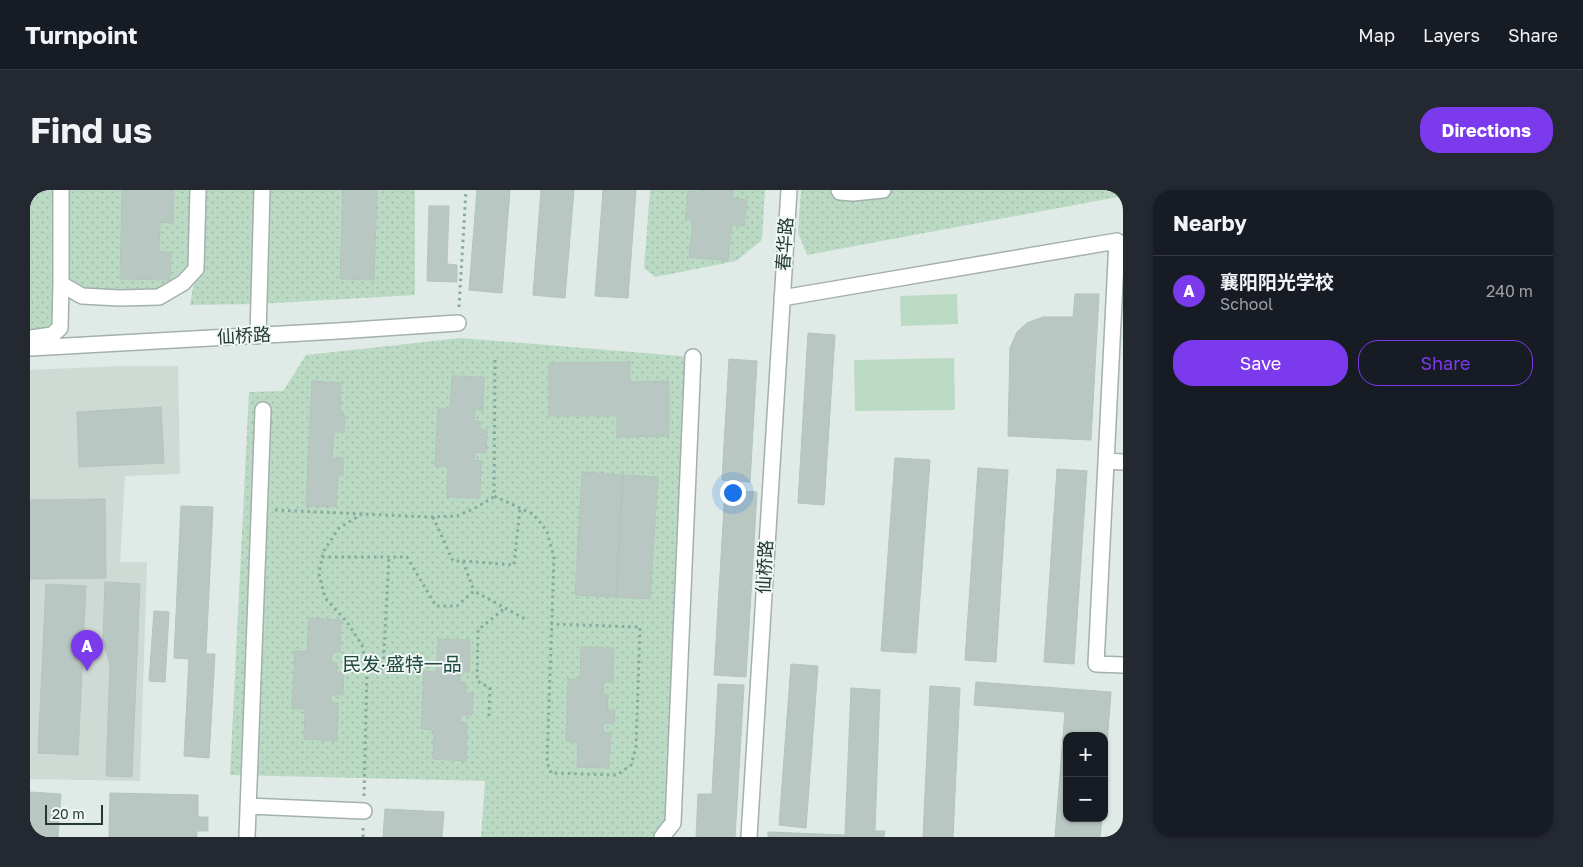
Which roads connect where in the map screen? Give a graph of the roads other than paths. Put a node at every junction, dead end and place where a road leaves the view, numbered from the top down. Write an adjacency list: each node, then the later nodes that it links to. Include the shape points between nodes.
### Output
1 (61, 190): 7 (street)
2 (198, 190): 7 (street, via 196,269 183,283 159,297 119,298 82,296)
3 (262, 190): 10 (street)
4 (789, 190): 8 (street, 春华路)
5 (839, 190): 6 (street, via 853,193)
6 (883, 190)
7 (61, 284): 11 (street, via 60,328 52,335)
8 (782, 298): 15 (street, via 1117,241); 22 (street, 仙桥路)
9 (458, 322): 10 (street, 仙桥路)
10 (258, 336): 12 (street, 仙桥路)
11 (30, 338)
12 (30, 348)
13 (693, 358): 21 (street, via 673,823)
14 (263, 410): 18 (street)
15 (1106, 461): 16 (street); 17 (street, via 1096,664)
16 (1123, 462)
17 (1123, 665)
18 (248, 806): 19 (street); 20 (street)
19 (364, 811)
20 (247, 837)
21 (662, 837)
22 (749, 837)

